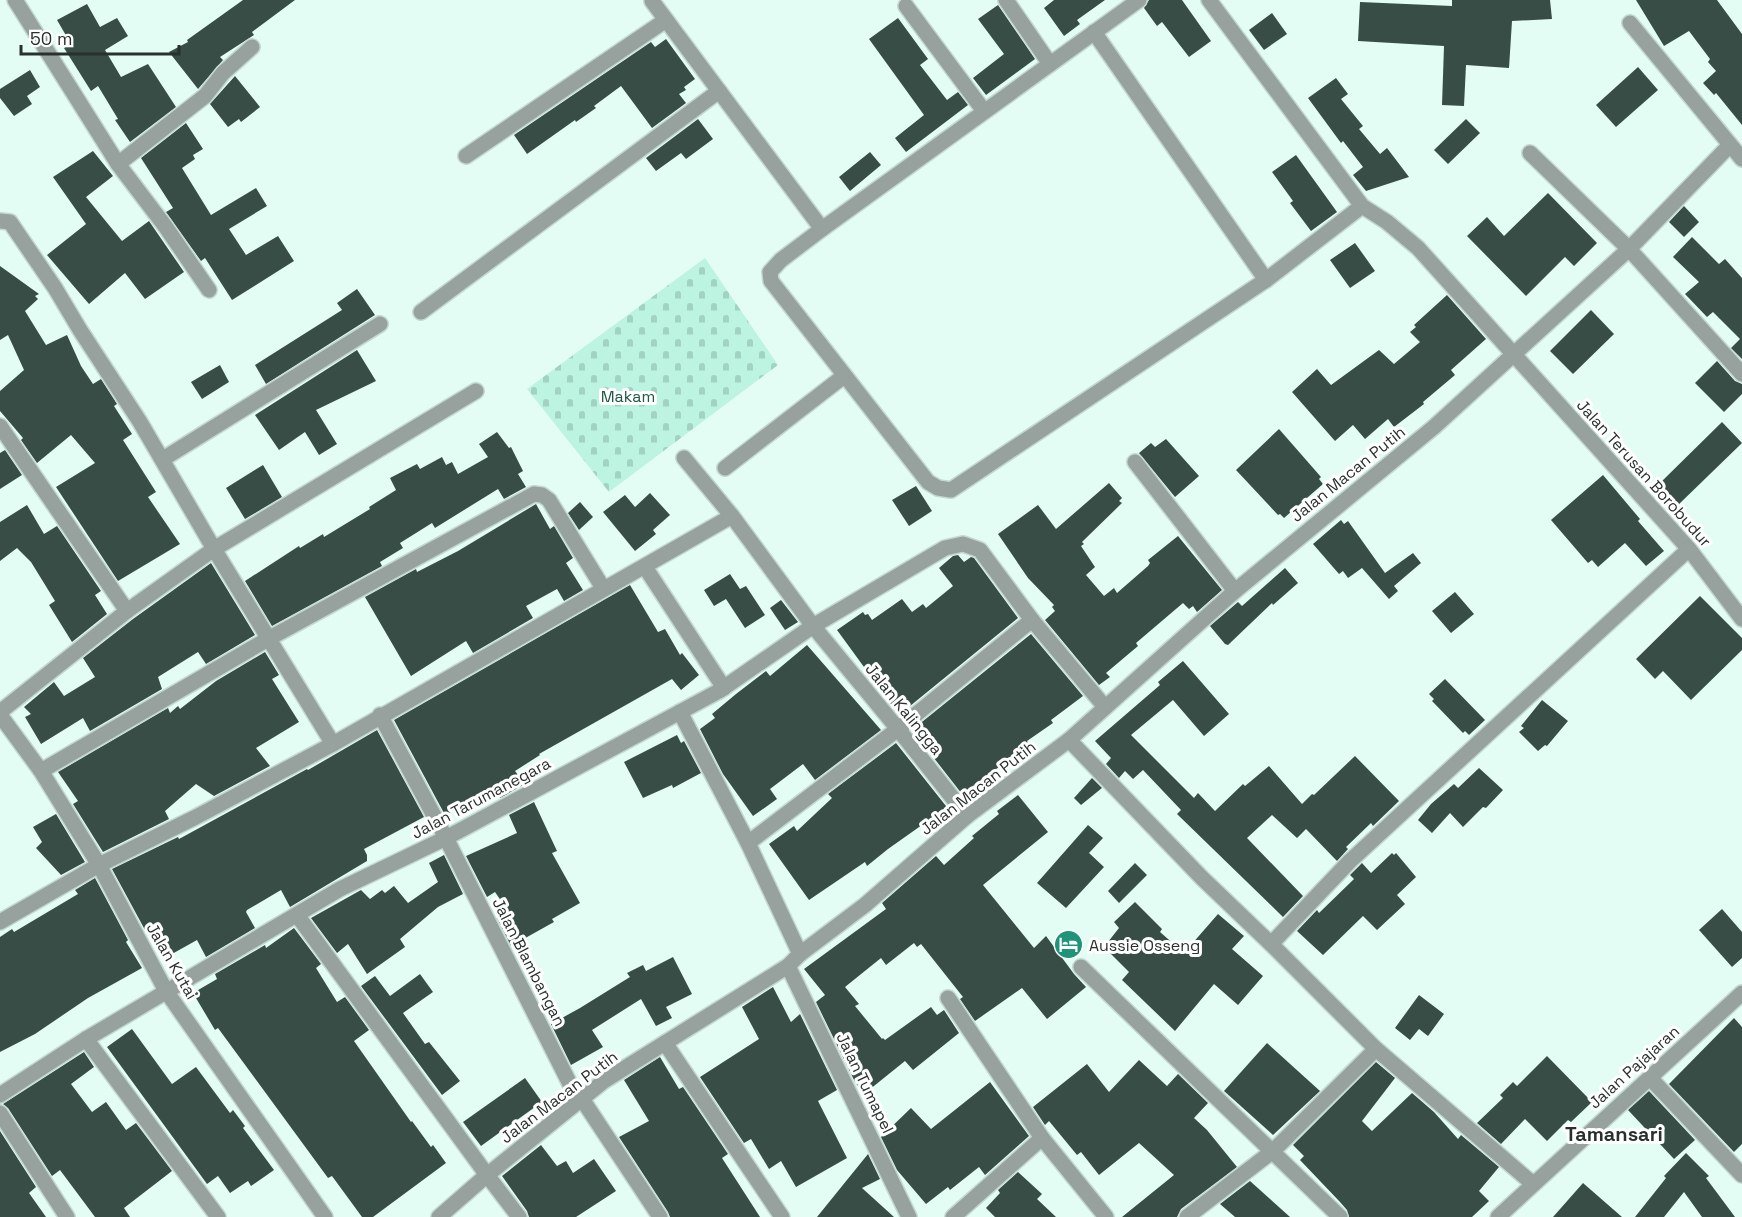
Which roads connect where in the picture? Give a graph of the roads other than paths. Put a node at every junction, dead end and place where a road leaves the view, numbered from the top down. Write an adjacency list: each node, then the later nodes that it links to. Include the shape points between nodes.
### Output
1 (15, 0): 18 (street)
2 (1006, 0): 11 (street)
3 (1139, 0): 9 (street)
4 (1209, 0): 19 (street)
5 (652, 1): 7 (street)
6 (906, 6): 13 (street)
7 (666, 20): 12 (street); 16 (street)
8 (1630, 23): 14 (street)
9 (1094, 32): 11 (street); 23 (street)
10 (252, 46): 18 (street, via 223,73 206,96)
11 (1050, 64): 13 (street)
12 (719, 91): 21 (street); 25 (street)
13 (984, 111): 21 (street)
14 (1730, 145): 17 (street); 22 (street, Jalan Macan Putih)
15 (1530, 153): 22 (street)
16 (466, 156)
17 (1742, 159)
18 (118, 164): 24 (street)
19 (1362, 206): 23 (street); 27 (street, Jalan Terusan Borobudur, via 1418,248)
20 (0, 221): 33 (street, via 10,222)
21 (822, 229): 29 (street, via 781,260 770,272 771,281)
22 (1629, 249): 27 (street, Jalan Macan Putih); 28 (street)
23 (1266, 280): 29 (street, via 951,490 928,482)
24 (209, 290)
25 (421, 312)
26 (380, 324): 33 (street)
27 (1514, 354): 38 (street, Jalan Terusan Borobudur); 41 (street, Jalan Macan Putih, via 1434,427)
28 (1742, 374)
29 (844, 376): 35 (street)
30 (476, 391): 37 (street)
31 (0, 426): 42 (street)
32 (684, 458): 36 (street, Jalan Kalingga)
33 (163, 459): 37 (street)
34 (1136, 462): 41 (street)
35 (725, 468)
36 (732, 516): 39 (street); 45 (street, Jalan Kalingga)
37 (214, 549): 42 (street); 46 (street)
38 (1689, 549): 43 (street, Jalan Terusan Borobudur); 62 (street, via 1350,861)
39 (645, 567): 40 (street); 47 (street)
40 (603, 588): 46 (street, via 549,500 534,494); 51 (street)
41 (1235, 591): 48 (street, Jalan Macan Putih)
42 (128, 611): 50 (street)
43 (1742, 619)
44 (1032, 620): 45 (street, Jalan Tarumanegara, via 980,550 963,544 945,548); 48 (street); 52 (street)
45 (813, 627): 47 (street, Jalan Tarumanegara); 52 (street, Jalan Kalingga)
46 (268, 639): 54 (street); 55 (street)
47 (724, 688): 49 (street, Jalan Tarumanegara)
48 (1105, 707): 53 (street, Jalan Macan Putih)
49 (680, 712): 57 (street, Jalan Tarumanegara); 58 (street)
50 (0, 714): 55 (street, Jalan Kutai)
51 (380, 716): 54 (street); 57 (street, Jalan Blambangan)
52 (898, 729): 56 (street, Jalan Kalingga); 58 (street)
53 (1069, 740): 56 (street, Jalan Macan Putih); 62 (street)
54 (333, 744): 59 (street)
55 (41, 771): 59 (street, Jalan Kutai)
56 (967, 816): 63 (street, Jalan Macan Putih, via 865,905)
57 (446, 838): 60 (street, Jalan Tarumanegara, via 340,889); 74 (street, Jalan Blambangan, via 573,1090)
58 (748, 843): 63 (street)
59 (99, 865): 61 (street); 66 (street, Jalan Kutai)
60 (297, 915): 66 (street, Jalan Tarumanegara); 78 (street)
61 (0, 922)
62 (1270, 944): 71 (street)
63 (800, 954): 64 (street, Jalan Macan Putih)
64 (788, 966): 70 (street, Jalan Macan Putih); 89 (street, Jalan Tumapel)
65 (1081, 967): 77 (street)
66 (166, 991): 69 (street, Jalan Tarumanegara); 84 (street, Jalan Kutai)
67 (1742, 993): 72 (street, Jalan Pajajaran)
68 (948, 998): 76 (street)
69 (86, 1039): 73 (street, Jalan Tarumanegara); 83 (street)
70 (665, 1043): 74 (street, Jalan Macan Putih); 88 (street)
71 (1376, 1049): 77 (street); 80 (street)
72 (1650, 1078): 79 (street); 80 (street, Jalan Pajajaran)
73 (0, 1095)
74 (582, 1099): 78 (street, Jalan Macan Putih); 87 (street, Jalan Blambangan)
75 (0, 1113): 82 (street)
76 (1042, 1138): 81 (street); 90 (street)
77 (1273, 1151): 91 (street); 92 (street)
78 (486, 1175): 85 (street, Jalan Macan Putih); 86 (street)
79 (1742, 1175)
80 (1533, 1184): 93 (street, Jalan Pajajaran)
81 (955, 1216)
82 (67, 1217)
83 (218, 1217)
84 (325, 1217)
85 (439, 1217)
86 (519, 1217)
87 (660, 1217)
88 (782, 1217)
89 (909, 1217)
90 (1106, 1217)
91 (1187, 1217)
92 (1340, 1217)
93 (1498, 1217)

